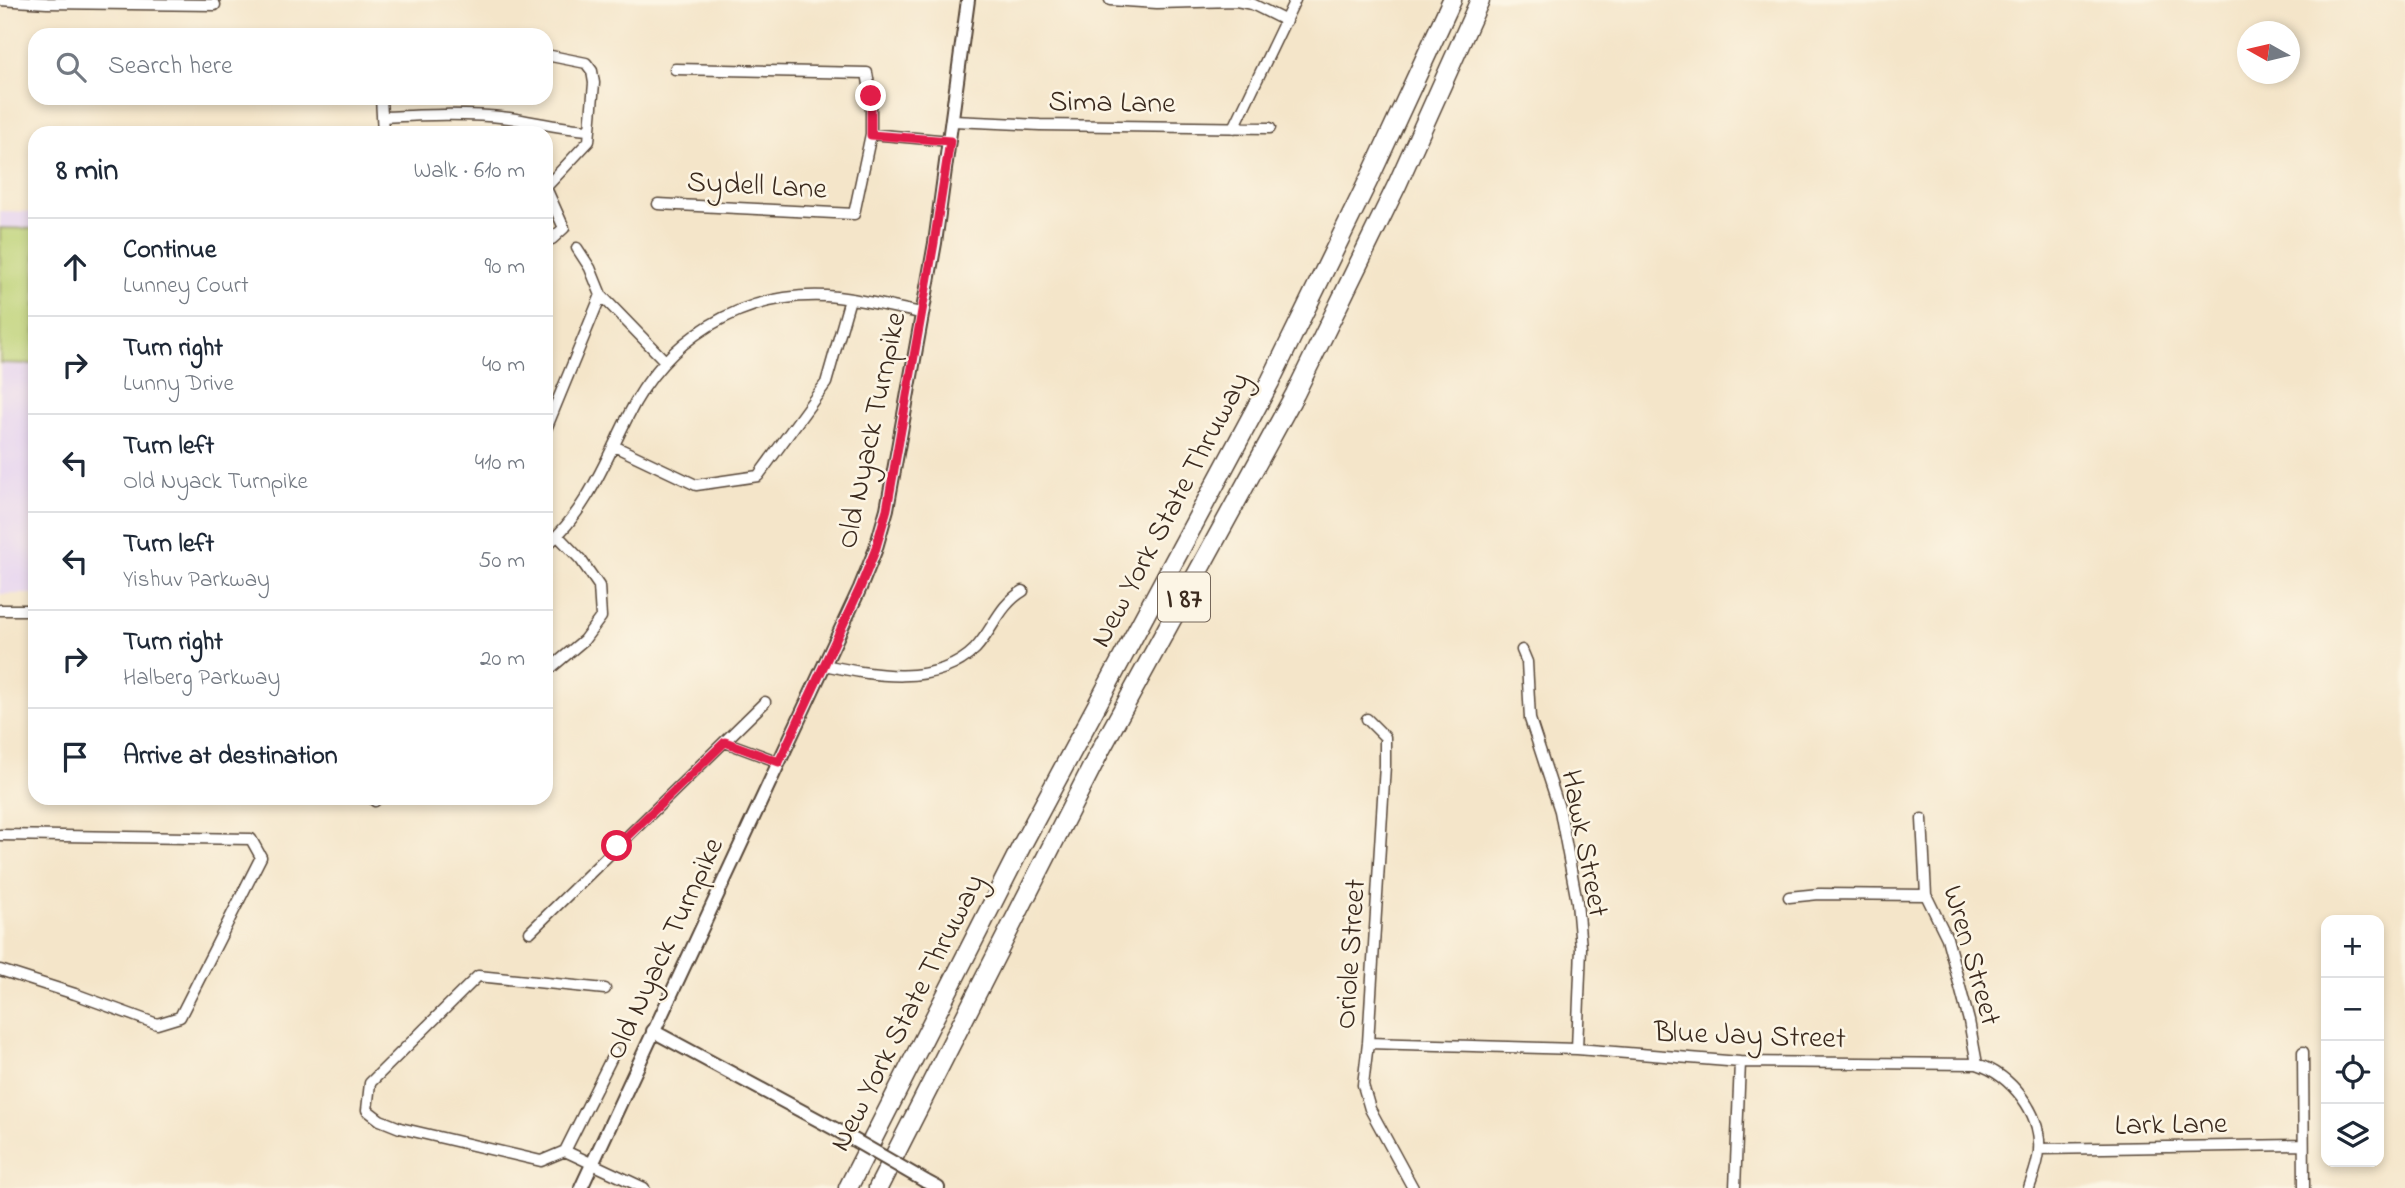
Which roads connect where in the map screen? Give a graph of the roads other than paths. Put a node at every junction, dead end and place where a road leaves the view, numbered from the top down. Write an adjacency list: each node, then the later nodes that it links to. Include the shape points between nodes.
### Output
1 (0, 0): 7 (street)
2 (968, 0): 13 (street, Old Nyack Turnpike)
3 (1110, 0): 8 (street, via 1236,1)
4 (1295, 0): 8 (street)
5 (1452, 0): 65 (highway, New York State Thruway / I 87, via 1270,382 1023,843)
6 (1480, 0): 66 (highway, New York State Thruway / I 87, via 1397,185 1300,383 1094,763)
7 (215, 5)
8 (1286, 21): 17 (street)
9 (553, 56): 19 (street, via 586,63 592,71)
10 (675, 69): 20 (street, via 867,73)
11 (381, 105): 12 (street)
12 (382, 117): 14 (street); 15 (street, via 445,114)
13 (953, 121): 17 (street, Sima Lane); 21 (street, Old Nyack Turnpike)
14 (383, 126)
15 (548, 126)
16 (553, 127): 19 (street)
17 (1234, 128): 18 (street, Sima Lane)
18 (1270, 128)
19 (590, 130): 22 (street, via 583,150)
20 (871, 135): 21 (street); 24 (street, Sydell Lane, via 854,214)
21 (950, 141): 29 (street, Old Nyack Turnpike)
22 (553, 180)
23 (553, 203): 25 (street, via 564,228)
24 (658, 204)
25 (553, 238)
26 (577, 248): 27 (street)
27 (601, 295): 30 (street); 31 (street)
28 (850, 299): 29 (street); 30 (street, via 802,296 740,309 710,324); 32 (street, via 826,383 758,476 696,485)
29 (921, 313): 39 (street, Old Nyack Turnpike, via 884,520 875,551)
30 (664, 360): 32 (street, via 645,384)
31 (553, 412)
32 (614, 446): 33 (street, via 580,508)
33 (558, 536): 34 (street); 40 (street, via 599,586 601,617 584,640)
34 (553, 540)
35 (1023, 591): 39 (street, via 1010,598 974,649 954,665 891,676)
36 (0, 610): 37 (street)
37 (28, 610)
38 (1522, 650): 54 (street, Hawk Street, via 1527,662 1530,719 1560,811 1577,902 1581,947)
39 (824, 665): 44 (street, Old Nyack Turnpike)
40 (553, 666)
41 (765, 702): 43 (street)
42 (1367, 719): 53 (street, Oriole Street, via 1385,737)
43 (725, 742): 44 (street); 49 (street)
44 (779, 762): 52 (street, Old Nyack Turnpike)
45 (1922, 819): 47 (street, Wren Street)
46 (0, 835): 50 (street, via 251,839 261,857 180,1017 157,1024)
47 (1927, 895): 48 (street); 58 (street, Wren Street, via 1947,938)
48 (1789, 897)
49 (530, 932)
50 (0, 970)
51 (605, 989): 61 (street, via 478,976 370,1083 366,1110 400,1128 541,1161)
52 (653, 1031): 62 (street, Old Nyack Turnpike); 67 (street, bridge)
53 (1368, 1043): 54 (street, Blue Jay Street); 68 (street, Oriole Street, via 1363,1085 1370,1109)
54 (1577, 1049): 57 (street, Blue Jay Street)
55 (2303, 1052): 59 (street)
56 (614, 1053): 61 (street)
57 (1740, 1062): 58 (street, Blue Jay Street); 69 (street)
58 (1977, 1064): 60 (street, via 1998,1073 2020,1095 2032,1116)
59 (2304, 1145): 60 (street, Lark Lane); 71 (street)
60 (2039, 1149): 70 (street)
61 (565, 1151): 62 (street)
62 (592, 1165): 63 (street, Old Nyack Turnpike); 64 (street)
63 (581, 1188)
64 (644, 1188)
65 (848, 1188)
66 (878, 1188)
67 (938, 1188)
68 (1413, 1188)
69 (1735, 1188)
70 (2029, 1188)
71 (2304, 1188)

